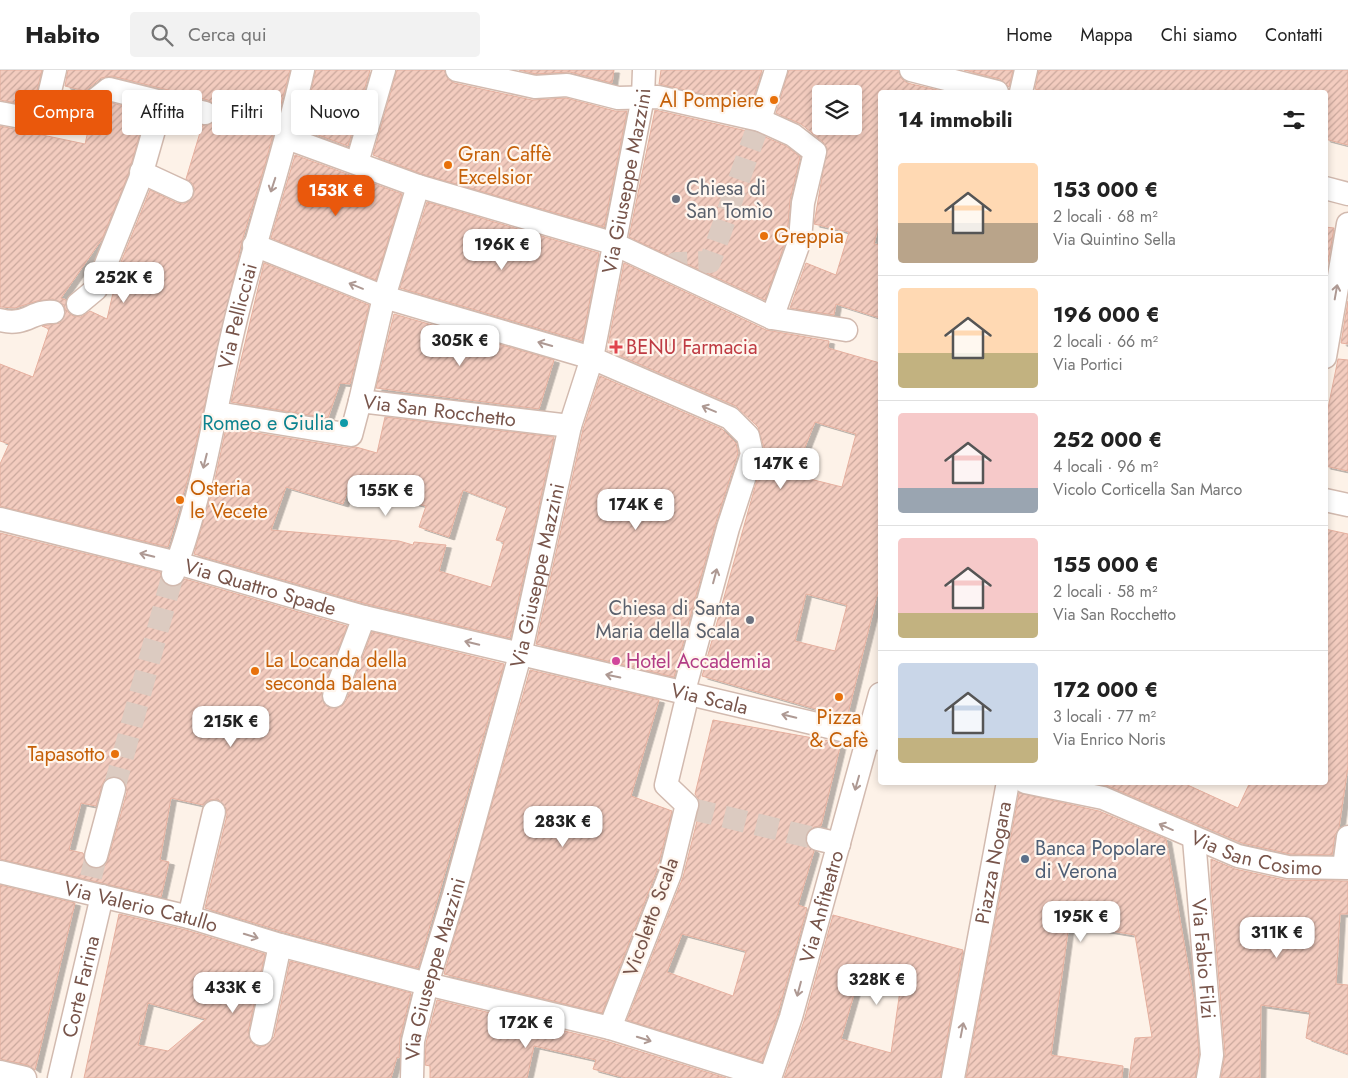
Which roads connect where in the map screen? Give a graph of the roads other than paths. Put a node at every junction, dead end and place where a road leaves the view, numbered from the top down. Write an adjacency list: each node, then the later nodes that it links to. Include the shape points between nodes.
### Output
1 (55, 70): 9 (street)
2 (303, 70): 21 (street, Via Pellicciai)
3 (384, 70): 22 (street)
4 (457, 70): 14 (street, via 535,88 567,85 618,98)
5 (644, 70): 14 (street, Via Giuseppe Mazzini)
6 (776, 70): 19 (street)
7 (911, 70): 11 (street)
8 (1026, 70): 12 (street)
9 (50, 90)
10 (108, 90): 13 (street)
11 (989, 90)
12 (1021, 90)
13 (122, 92)
14 (642, 97): 19 (street, via 658,97); 29 (street, Via Giuseppe Mazzini)
15 (202, 112): 16 (street)
16 (205, 113)
17 (0, 114): 18 (street)
18 (15, 116)
19 (760, 120): 34 (street, via 793,135 815,152 803,203 800,240)
20 (150, 135): 23 (street)
21 (287, 138): 22 (street); 30 (street, Via Pellicciai, one-way to 30)
22 (357, 163): 24 (street)
23 (140, 175): 26 (street); 32 (street, via 96,289)
24 (418, 186): 29 (street); 31 (street)
25 (1328, 189): 27 (street)
26 (182, 191)
27 (1348, 194)
28 (1348, 224): 37 (street, one-way to 28)
29 (612, 243): 34 (street); 38 (street, Via Giuseppe Mazzini)
30 (254, 245): 31 (street, one-way to 30); 40 (street, Via Pellicciai)
31 (384, 297): 38 (street, one-way to 31); 39 (street)
32 (78, 304)
33 (53, 312): 35 (street, via 35,314 28,320 10,323)
34 (772, 318): 36 (street)
35 (0, 320)
36 (846, 330)
37 (1328, 340)
38 (592, 358): 41 (street, Via Giuseppe Mazzini); 48 (street, one-way to 38, via 728,528 752,454 748,436 730,418)
39 (361, 393): 40 (street, Via San Rocchetto, via 351,435); 41 (street, Via San Rocchetto)
40 (217, 414): 45 (street, Via Pellicciai, one-way to 45)
41 (570, 426): 47 (street, Via Giuseppe Mazzini)
42 (1328, 501): 43 (street)
43 (1348, 505)
44 (0, 519): 45 (street, Via Quattro Spade, one-way to 44)
45 (175, 568): 46 (street, Via Quattro Spade)
46 (364, 617): 47 (street, Via Quattro Spade, one-way to 46); 49 (street)
47 (520, 655): 48 (street, Via Scala, one-way to 47); 64 (street, Via Giuseppe Mazzini)
48 (684, 691): 51 (street, Via Scala, one-way to 48); 65 (street, Vicoletto Scala, via 686,702 666,784 688,807 670,874)
49 (334, 696)
50 (878, 711): 51 (street, Via Anfiteatro)
51 (875, 737): 73 (street, Via Anfiteatro, one-way to 73, via 828,842 791,1017)
52 (1007, 785): 74 (street, Piazza Nogara, one-way to 52)
53 (1055, 785): 55 (street, Via San Cosimo)
54 (114, 789): 61 (street, Corte Farina)
55 (1106, 790): 58 (street, Via San Cosimo, one-way to 55)
56 (214, 812): 62 (street)
57 (1348, 837): 59 (street)
58 (1194, 839): 59 (street, Via San Cosimo, via 1238,856 1288,867); 75 (street, Via Fabio Filzi, via 1212,1055)
59 (1346, 868)
60 (0, 872): 61 (street, Via Valerio Catullo)
61 (94, 881): 62 (street, Via Valerio Catullo); 70 (street, Corte Farina)
62 (189, 917): 63 (street, Via Valerio Catullo, one-way to 63)
63 (280, 945): 64 (street, Via Valerio Catullo); 66 (street)
64 (427, 984): 65 (street, Via Valerio Catullo); 67 (street, Via Giuseppe Mazzini)
65 (610, 1028): 73 (street, Via Valerio Catullo, one-way to 73)
66 (261, 1034)
67 (413, 1041): 71 (street); 72 (street, Via Giuseppe Mazzini)
68 (0, 1072): 69 (street)
69 (25, 1078)
70 (59, 1078)
71 (398, 1078)
72 (412, 1078)
73 (770, 1078)
74 (952, 1078)
75 (1208, 1078)

